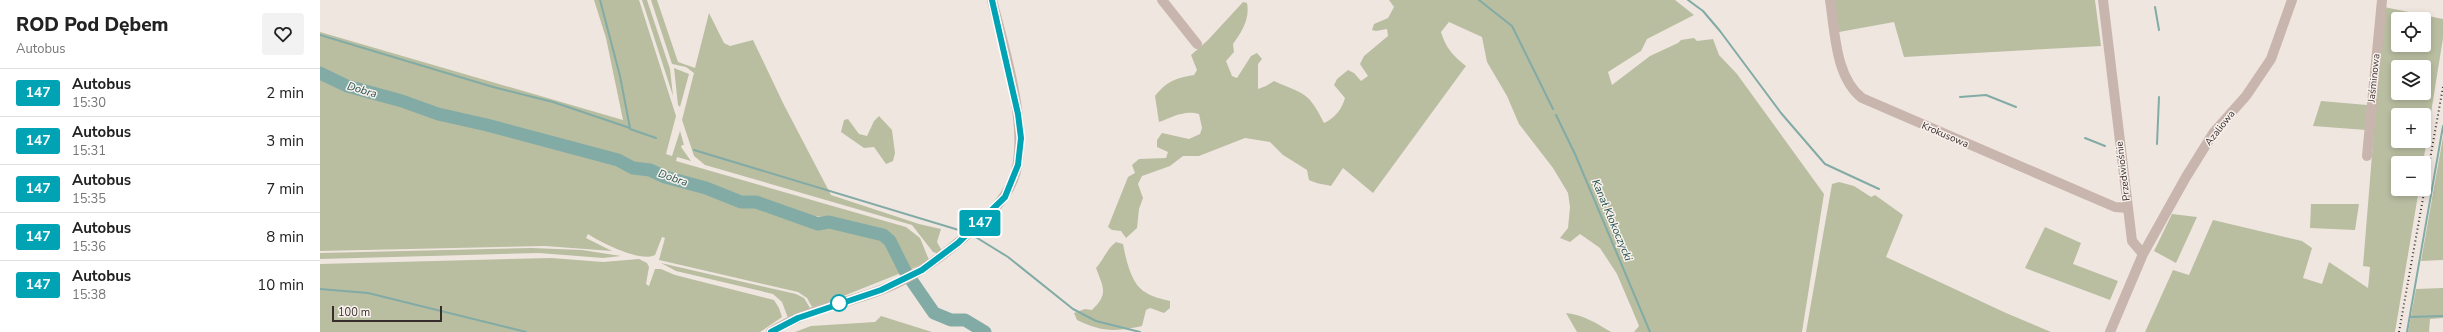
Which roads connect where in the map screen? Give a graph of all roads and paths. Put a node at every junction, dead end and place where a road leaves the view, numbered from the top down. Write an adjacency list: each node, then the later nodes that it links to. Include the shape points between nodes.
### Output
1 (992, 0): 11 (street, via 1018,114 1021,152 1005,197 958,243 922,270 901,281 805,315)
2 (1162, 0): 7 (street)
3 (1830, 0): 9 (street, Krokusowa, via 1845,76 1862,98 2115,207)
4 (2103, 0): 9 (street, Przedwiośnie)
5 (2292, 0): 10 (street, Azaliowa, via 2276,48 2262,74 2214,132)
6 (2382, 0): 8 (street, Jaśminowa)
7 (1197, 44)
8 (2367, 156)
9 (2128, 208): 10 (street, Przedwiośnie, via 2132,241)
10 (2143, 254): 12 (street)
11 (772, 332)
12 (2110, 332)

